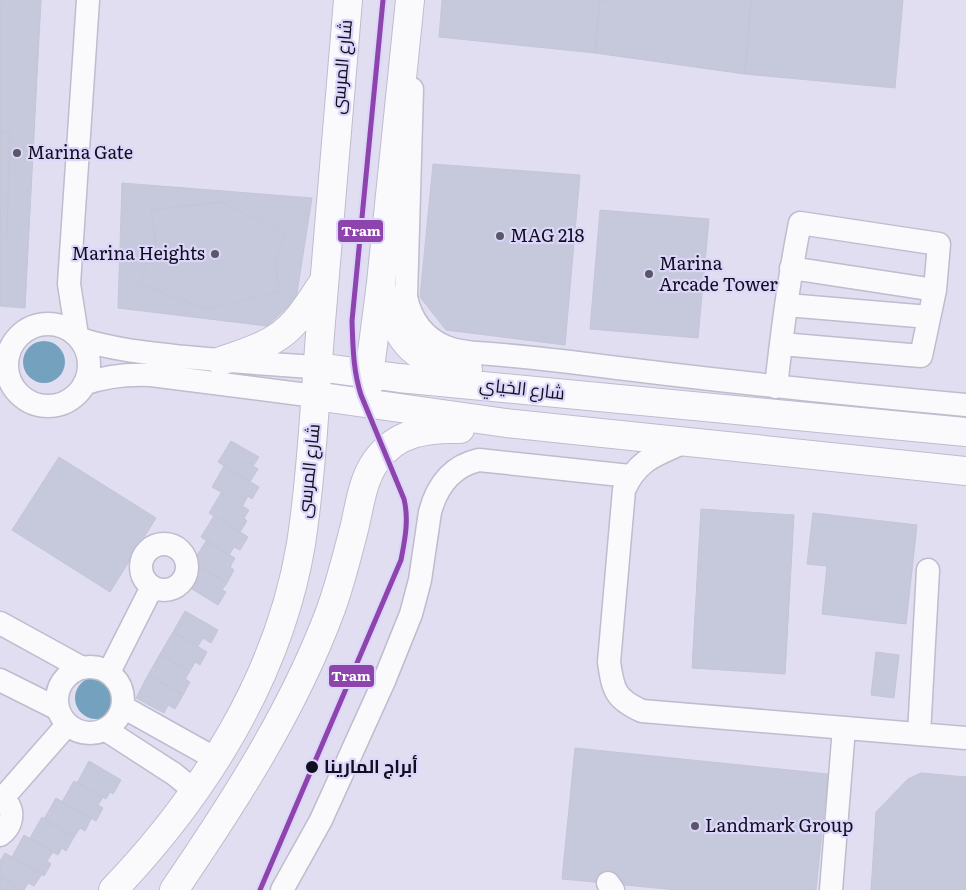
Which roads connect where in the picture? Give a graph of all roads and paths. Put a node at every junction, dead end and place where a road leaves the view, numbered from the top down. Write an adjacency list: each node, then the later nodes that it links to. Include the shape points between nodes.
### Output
1 (88, 0): 8 (street)
2 (348, 0): 6 (main road, شارع المرسى)
3 (410, 0): 4 (main road)
4 (404, 54): 7 (main road); 21 (street, via 410,69 413,102 406,297 416,324 430,339 458,351)
5 (791, 268): 9 (street); 9 (street, via 800,223 939,244); 10 (street)
6 (325, 280): 16 (main road, via 298,318 278,338); 17 (main road, شارع المرسى)
7 (381, 283): 18 (main road); 22 (main road, via 389,313 400,334 407,344 426,358 448,367 535,379)
8 (69, 284): 12 (street); 13 (street)
9 (935, 290): 11 (street)
10 (787, 305): 11 (street); 15 (street)
11 (929, 317): 15 (street, via 921,356)
12 (42, 324): 13 (street, via 64,327); 14 (street)
13 (78, 337): 16 (street, شارع الخياي, via 129,351); 20 (street, via 88,356)
14 (9, 338): 19 (street)
15 (781, 344): 21 (street)
16 (221, 361): 17 (street, شارع الخياي)
17 (318, 367): 18 (main road, شارع الخياي); 23 (main road, شارع المرسى)
18 (370, 374): 22 (main road, شارع الخياي); 24 (main road)
19 (6, 380): 20 (street, via 20,396 33,404 53,406 71,399)
20 (84, 384): 23 (street, شارع الخياي, via 114,376 151,375)
21 (776, 387): 25 (street)
22 (565, 394): 27 (main road, شارع الخياي)
23 (316, 396): 24 (main road, شارع الخياي); 43 (main road, شارع المرسى, via 308,492 292,584 281,622 252,695)
24 (366, 403): 26 (main road, شارع الخياي)
25 (966, 405)
26 (506, 423): 28 (main road, شارع الخياي); 48 (main road, via 482,428 416,432 394,443 376,460 365,482 344,571 306,668 246,780)
27 (966, 432)
28 (684, 442): 29 (main road, شارع الخياي); 30 (street, via 652,457)
29 (966, 471)
30 (630, 476): 39 (street, via 622,504 609,662 616,693 627,704 642,711); 49 (street, via 479,460 459,467 444,481 430,512 420,580 411,614 321,820)
31 (928, 570): 41 (street)
32 (152, 587): 35 (street)
33 (0, 622): 34 (street)
34 (82, 668): 35 (street, via 100,668); 38 (street, via 73,671 61,684 56,701)
35 (109, 672): 37 (street, via 122,692)
36 (0, 680): 38 (street)
37 (123, 707): 40 (street, via 120,716); 43 (street)
38 (63, 717): 40 (street, via 76,731 86,734); 45 (street)
39 (844, 728): 41 (street); 50 (street)
40 (106, 730): 44 (street)
41 (919, 734): 42 (street)
42 (966, 738)
43 (216, 759): 44 (main road, شارع المرسى)
44 (195, 791): 47 (main road, شارع المرسى)
45 (2, 797): 46 (street, via 12,813 8,829)
46 (0, 835)
47 (113, 890)
48 (174, 890)
49 (282, 890)
50 (831, 890)

